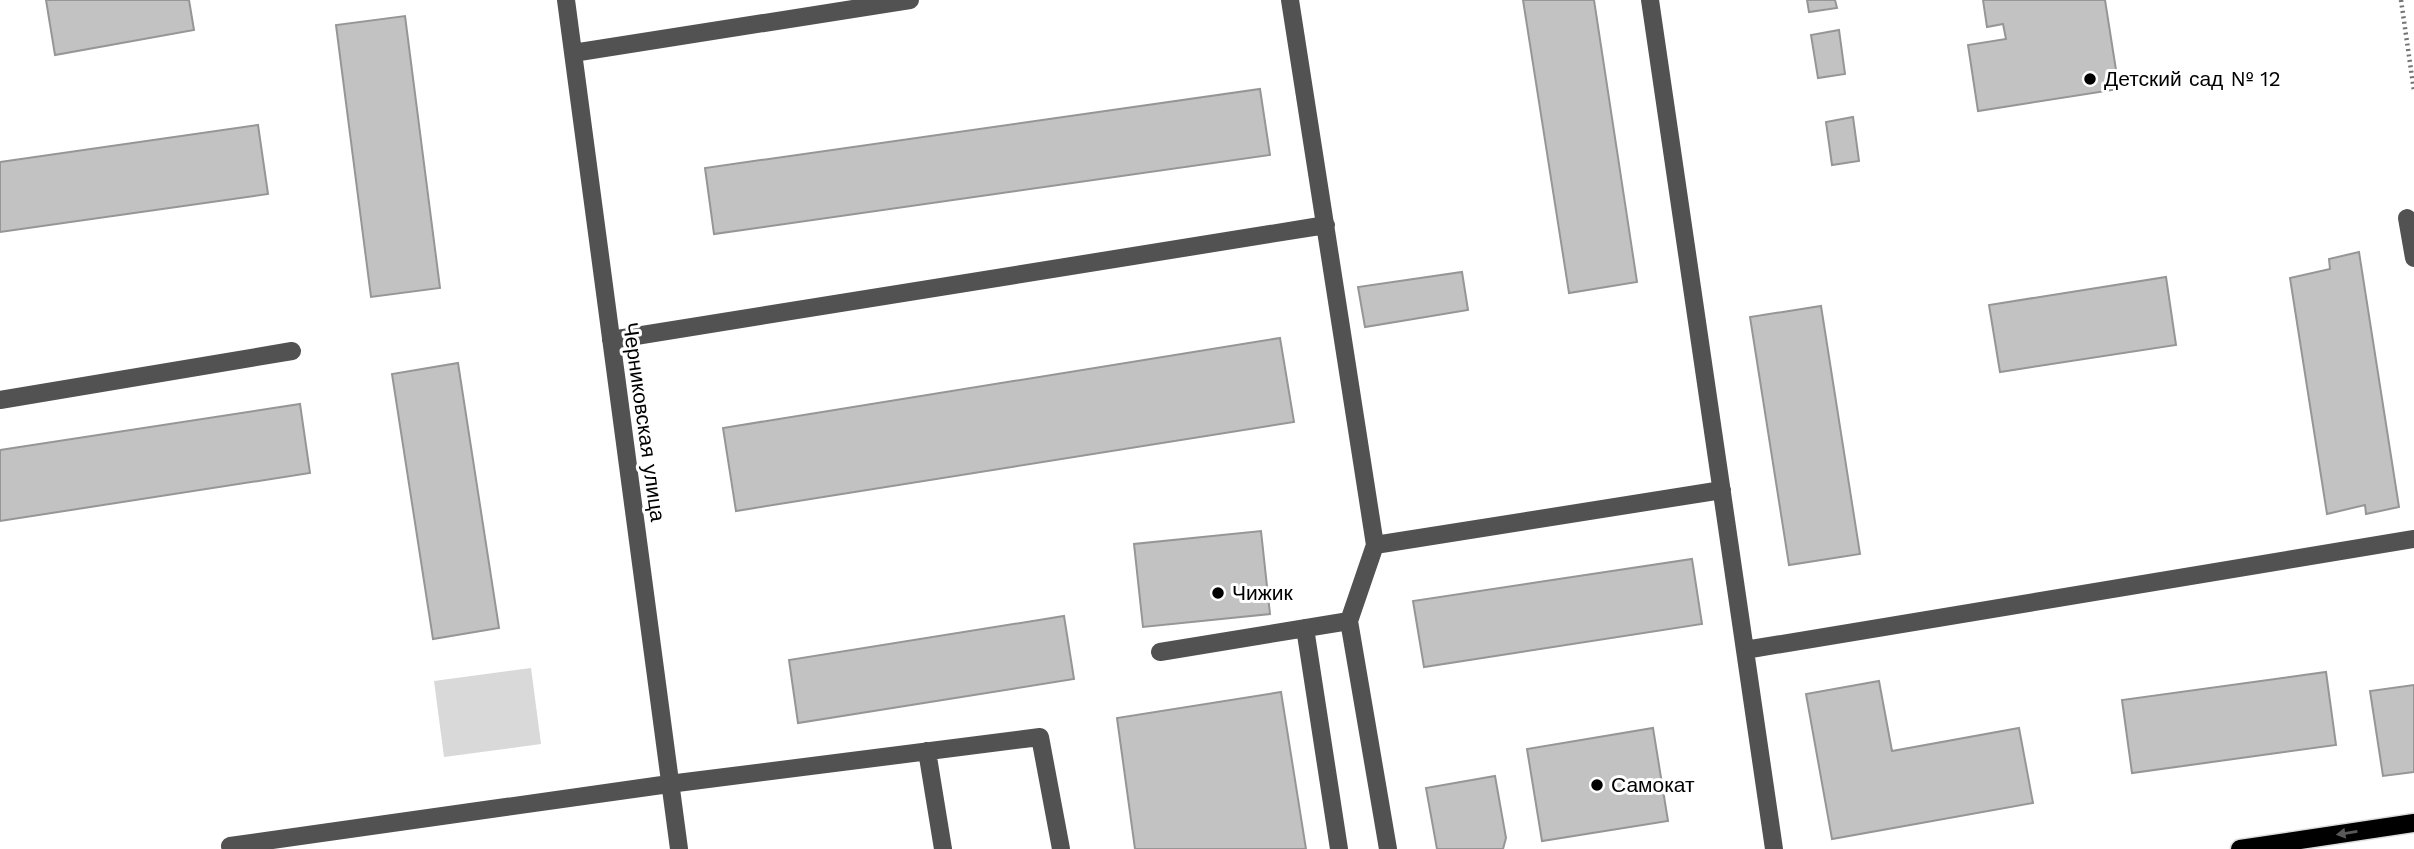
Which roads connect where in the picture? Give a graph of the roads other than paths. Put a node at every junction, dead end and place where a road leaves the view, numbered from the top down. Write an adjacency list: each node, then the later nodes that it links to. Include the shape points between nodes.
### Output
1 (566, 0): 5 (street, Черниковская улица)
2 (910, 0): 5 (street)
3 (1290, 0): 7 (street)
4 (1650, 0): 12 (street)
5 (573, 53): 9 (street, Черниковская улица)
6 (2407, 218): 8 (street)
7 (1326, 225): 9 (street); 14 (street)
8 (2414, 258)
9 (611, 340): 20 (street, Черниковская улица)
10 (292, 351): 11 (street)
11 (0, 400)
12 (1722, 491): 14 (street); 17 (street)
13 (2414, 539): 17 (street)
14 (1376, 545): 15 (street)
15 (1349, 621): 16 (street); 27 (street)
16 (1305, 628): 18 (street); 26 (street)
17 (1745, 650): 28 (street)
18 (1160, 652)
19 (927, 751): 20 (street); 24 (street); 25 (street, via 1040,737)
20 (669, 784): 22 (street); 23 (street, Черниковская улица)
21 (2414, 823): 29 (main road, one-way to 29)
22 (231, 849)
23 (679, 849)
24 (943, 849)
25 (1061, 849)
26 (1339, 849)
27 (1388, 849)
28 (1774, 849)
29 (2240, 849)

